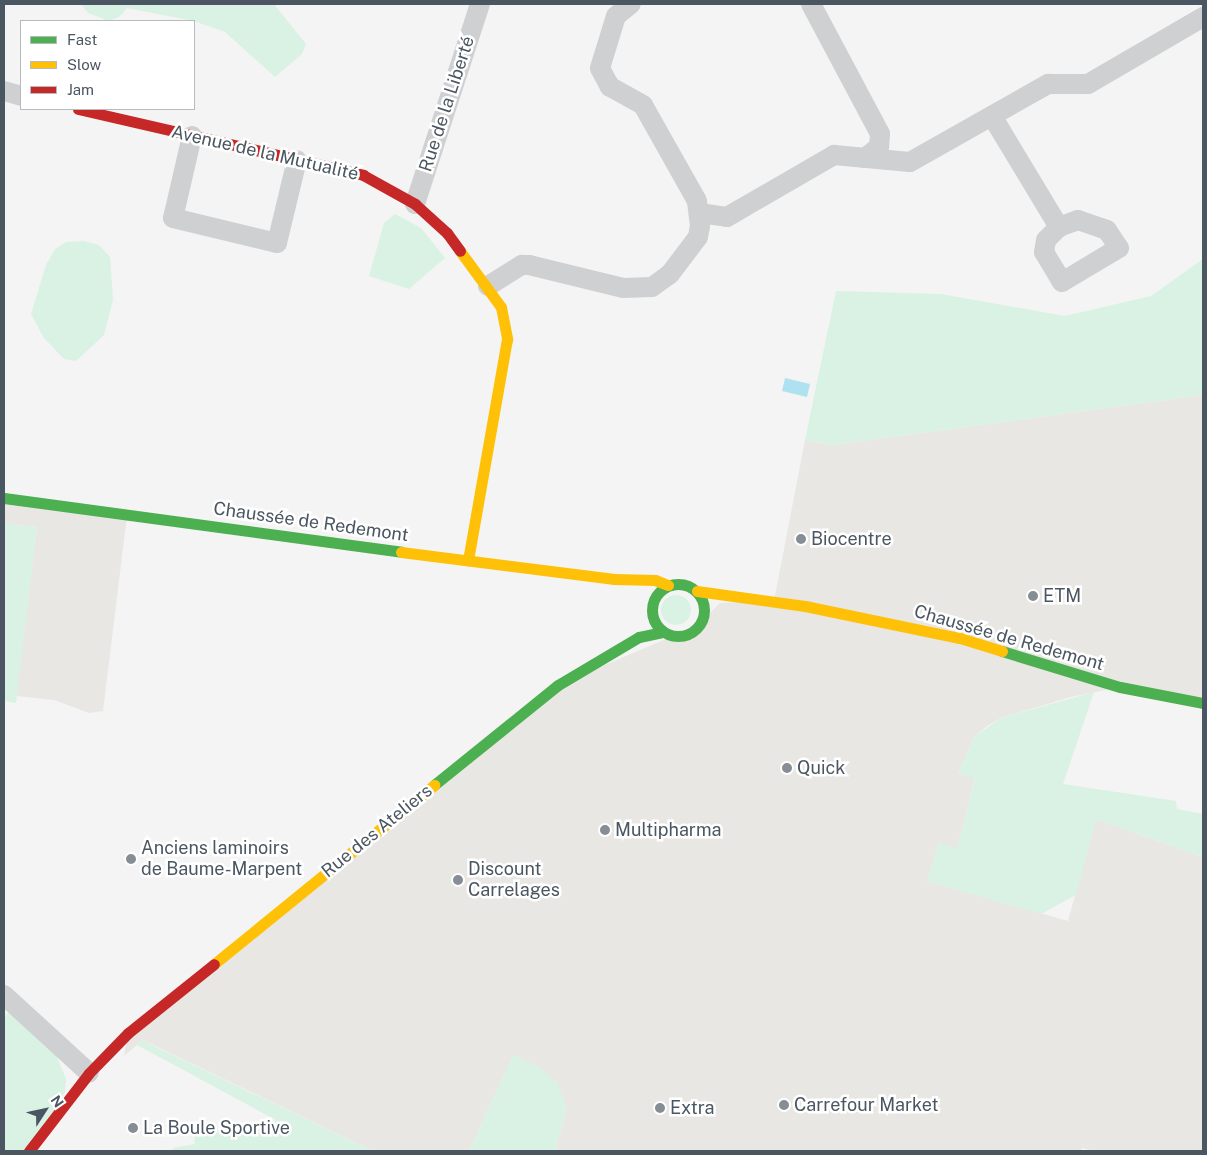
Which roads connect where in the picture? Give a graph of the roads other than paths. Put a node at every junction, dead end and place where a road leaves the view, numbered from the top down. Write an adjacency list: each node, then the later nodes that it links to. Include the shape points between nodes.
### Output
1 (480, 4): 12 (street, Rue de la Liberté)
2 (631, 4): 13 (street, via 616,16 600,68 610,87 643,106 697,201)
3 (811, 4): 10 (street, via 880,134 879,147)
4 (1203, 17): 8 (street, via 1088,84 1048,84)
5 (4, 92): 6 (street)
6 (20, 96)
7 (82, 110): 9 (street, Avenue de la Mutualité)
8 (992, 116): 10 (street, via 910,162); 14 (street)
9 (192, 136): 11 (street, Avenue de la Mutualité); 11 (street, via 173,218 277,243)
10 (865, 158): 13 (street, via 834,155 726,217)
11 (297, 160): 12 (street, Avenue de la Mutualité, via 363,175)
12 (415, 204): 15 (street, Avenue de la Mutualité, via 446,233)
13 (699, 213): 15 (street, via 698,237 670,274 652,287 623,288 529,265 522,265)
14 (1059, 227)
15 (488, 286): 17 (street, Avenue de la Mutualité, via 501,307 507,339)
16 (4, 498): 17 (street, Chaussée de Redemont)
17 (468, 561): 18 (street, Chaussée de Redemont)
18 (614, 579): 19 (street, Chaussée de Redemont, via 655,580); 22 (street, Chaussée de Redemont, via 640,594)
19 (668, 585): 20 (street, via 684,584); 22 (street, via 657,593)
20 (697, 591): 21 (street, Chaussée de Redemont); 23 (street, via 704,605)
21 (746, 599): 23 (street, Chaussée de Redemont, via 720,603); 25 (street, Chaussée de Redemont, via 805,606 960,638 1120,687)
22 (656, 619): 23 (street, via 673,636 686,635); 24 (street, Rue des Ateliers)
23 (702, 620)
24 (639, 638): 27 (street, Rue des Ateliers, via 567,679 541,699 128,1033)
25 (1203, 703)
26 (4, 995): 27 (street)
27 (88, 1073): 28 (street, Rue des Ateliers)
28 (29, 1151)

